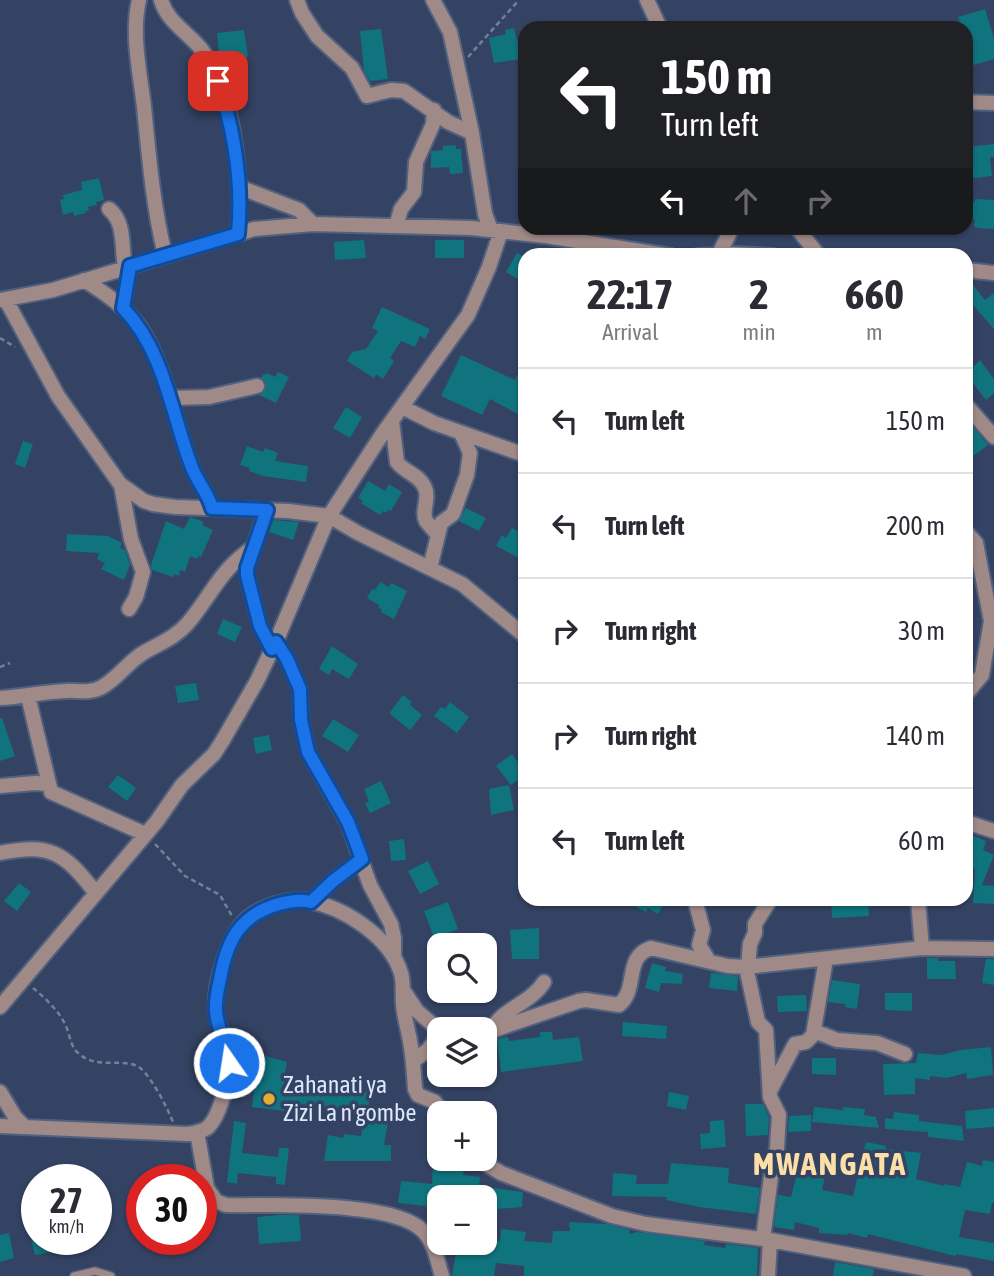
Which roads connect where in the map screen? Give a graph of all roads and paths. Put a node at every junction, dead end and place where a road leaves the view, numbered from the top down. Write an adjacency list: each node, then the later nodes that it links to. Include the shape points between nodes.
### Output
1 (139, 0): 22 (street, via 136,50 152,191)
2 (161, 0): 13 (street, via 167,13 202,50 218,81 232,132)
3 (298, 0): 11 (street, via 317,36 352,68 367,96 404,91)
4 (433, 0): 8 (street, via 450,32)
5 (519, 0): 8 (path)
6 (647, 0): 7 (street)
7 (657, 21)
8 (457, 70): 12 (street)
9 (973, 102): 10 (street)
10 (994, 103)
11 (433, 110): 12 (street); 16 (street, via 433,124 416,162 414,192 401,209)
12 (472, 133): 17 (street, via 485,214)
13 (239, 187): 15 (street, via 299,210); 18 (street)
14 (109, 209): 23 (street, via 121,225)
15 (313, 224): 16 (street); 18 (street)
16 (396, 226): 17 (street)
17 (496, 231): 19 (street); 31 (street, via 489,267 468,314)
18 (238, 234): 22 (street)
19 (518, 234)
20 (524, 235): 21 (street)
21 (615, 248)
22 (165, 255): 23 (street)
23 (128, 267): 26 (street); 28 (street)
24 (973, 271): 25 (street)
25 (994, 273)
26 (84, 280): 27 (street); 28 (street)
27 (3, 300): 37 (street, via 58,396)
28 (123, 308): 30 (street, via 153,352)
29 (257, 386): 30 (street, via 209,397)
30 (170, 398): 38 (street, via 192,469)
31 (402, 407): 33 (street); 35 (street)
32 (973, 411): 34 (street)
33 (392, 421): 40 (street); 41 (street, via 397,462 420,478 428,503 426,521)
34 (991, 428)
35 (461, 433): 36 (street); 41 (street, via 470,453 467,475 453,514 443,519)
36 (518, 453)
37 (121, 485): 38 (street, via 153,504); 45 (street, via 131,539 143,572)
38 (212, 508): 39 (street)
39 (267, 510): 40 (street); 43 (street)
40 (329, 516): 44 (street); 48 (street)
41 (437, 534): 44 (street)
42 (973, 540): 47 (street)
43 (255, 546): 48 (street, via 247,575 260,626); 53 (street, via 229,565 178,633 141,653 114,680 96,691)
44 (430, 568): 46 (street, via 462,584)
45 (129, 609)
46 (518, 630)
47 (992, 631): 51 (street)
48 (274, 645): 59 (street, via 214,754 182,785); 61 (street, via 287,659 300,689 308,752 348,822)
49 (10, 663): 50 (path)
50 (0, 667)
51 (988, 672): 52 (street)
52 (973, 687)
53 (28, 696): 54 (street); 55 (street)
54 (0, 698)
55 (48, 784): 56 (street); 59 (street, via 58,797)
56 (0, 786)
57 (994, 818): 58 (street)
58 (980, 826)
59 (145, 834): 62 (street); 67 (path, via 185,876 220,895)
60 (0, 853): 62 (street, via 31,848 55,852)
61 (362, 859): 63 (street); 70 (street, via 391,924)
62 (95, 892): 74 (street)
63 (311, 902): 67 (street, via 290,901 264,908); 70 (street, via 373,932)
64 (697, 906): 72 (street, via 703,930 699,945)
65 (766, 906): 73 (street, via 755,924)
66 (918, 906): 68 (street)
67 (237, 930): 90 (street, via 223,960 217,996 216,1013 229,1052 226,1083 214,1118)
68 (922, 948): 69 (street); 71 (street)
69 (994, 949)
70 (394, 958): 76 (street)
71 (825, 959): 73 (street); 81 (street)
72 (709, 961): 73 (street); 80 (street, via 651,948 642,951 633,964 629,994 619,1005 579,1001)
73 (747, 967): 85 (street, via 757,1019 766,1030)
74 (21, 981): 77 (street); 91 (path, via 54,1009 79,1054 97,1062 142,1069)
75 (544, 982): 78 (street, via 517,1008)
76 (403, 989): 79 (street); 84 (street)
77 (0, 1007)
78 (497, 1018)
79 (427, 1020)
80 (497, 1029)
81 (814, 1031): 83 (street, via 837,1040 877,1043); 85 (street, via 806,1042 795,1044)
82 (427, 1050): 84 (street)
83 (905, 1054)
84 (413, 1061): 87 (street, via 415,1089)
85 (770, 1090): 93 (street, via 779,1115)
86 (0, 1092): 88 (street)
87 (433, 1101)
88 (23, 1125): 89 (street); 91 (street)
89 (0, 1126)
90 (197, 1132): 91 (street); 96 (street, via 206,1188 216,1201 341,1208 415,1224 431,1243)
91 (178, 1134)
92 (497, 1170): 93 (street, via 612,1216)
93 (767, 1239): 97 (street); 98 (street)
94 (74, 1276): 95 (lane, via 95,1271)
95 (111, 1276)
96 (442, 1276)
97 (768, 1276)
98 (964, 1276)

